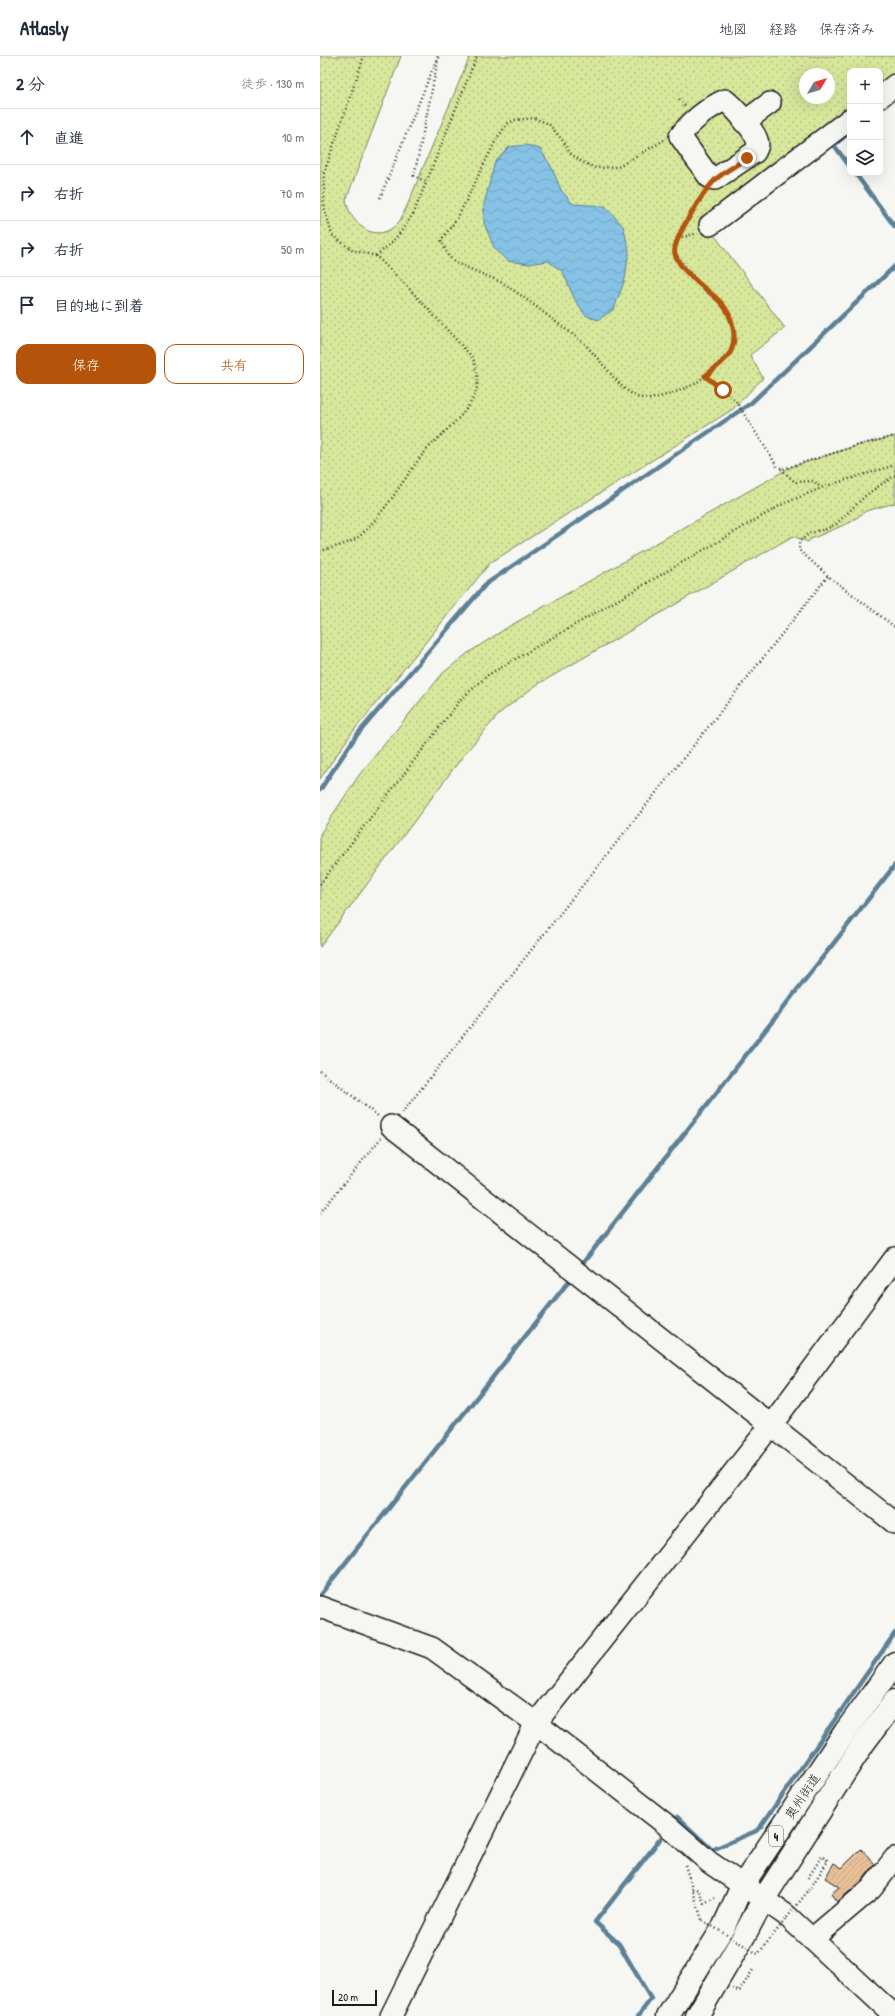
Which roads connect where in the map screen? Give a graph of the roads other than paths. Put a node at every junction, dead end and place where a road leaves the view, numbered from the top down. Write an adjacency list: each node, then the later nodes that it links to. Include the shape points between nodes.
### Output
1 (895, 85): 2 (street)
2 (883, 95)
3 (770, 103): 5 (street)
4 (847, 121): 6 (street)
5 (744, 122): 5 (street, via 757,138 755,152 715,179 709,177 680,136 725,100)
6 (710, 225)
7 (391, 1126): 9 (street)
8 (895, 1258): 9 (street)
9 (772, 1424): 10 (street); 14 (street)
10 (895, 1523)
11 (320, 1607): 14 (street, via 432,1648)
12 (895, 1663): 16 (highway, 奥州街道 / 4, via 845,1732)
13 (895, 1701): 17 (highway, 奥州街道 / 4, via 863,1744)
14 (536, 1723): 16 (street); 19 (street)
15 (895, 1858): 18 (street, via 870,1889)
16 (742, 1886): 17 (street); 20 (highway, 奥州街道 / 4, via 724,1926)
17 (763, 1900): 18 (street, via 786,1915); 21 (highway, 奥州街道 / 4)
18 (812, 1939): 22 (street)
19 (391, 2016)
20 (668, 2016)
21 (697, 2016)
22 (895, 2016)

